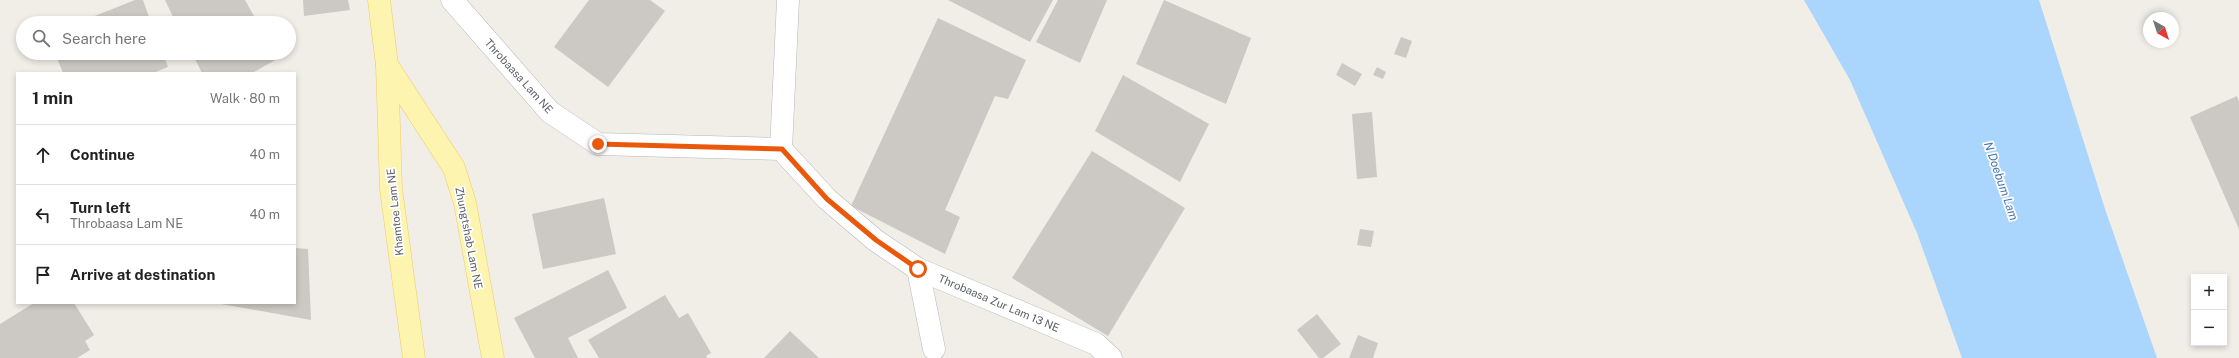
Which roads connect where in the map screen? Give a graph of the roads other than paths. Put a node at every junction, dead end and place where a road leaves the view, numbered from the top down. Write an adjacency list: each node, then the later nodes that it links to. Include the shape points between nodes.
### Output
1 (379, 0): 4 (main road, Khamtoe Lam NE)
2 (452, 0): 5 (street, Throbaasa Lam NE, via 550,112 598,144)
3 (788, 0): 5 (street)
4 (387, 65): 8 (main road, Khamtoe Lam NE, via 391,189); 9 (main road, Zhungtshab Lam NE, via 454,168 465,203)
5 (782, 149): 6 (street, Throbaasa Zur Lam 13 NE, via 827,199 876,240)
6 (918, 269): 7 (street); 10 (street, Throbaasa Zur Lam 13 NE, via 1096,344)
7 (934, 349)
8 (414, 358)
9 (492, 358)
10 (1111, 358)

